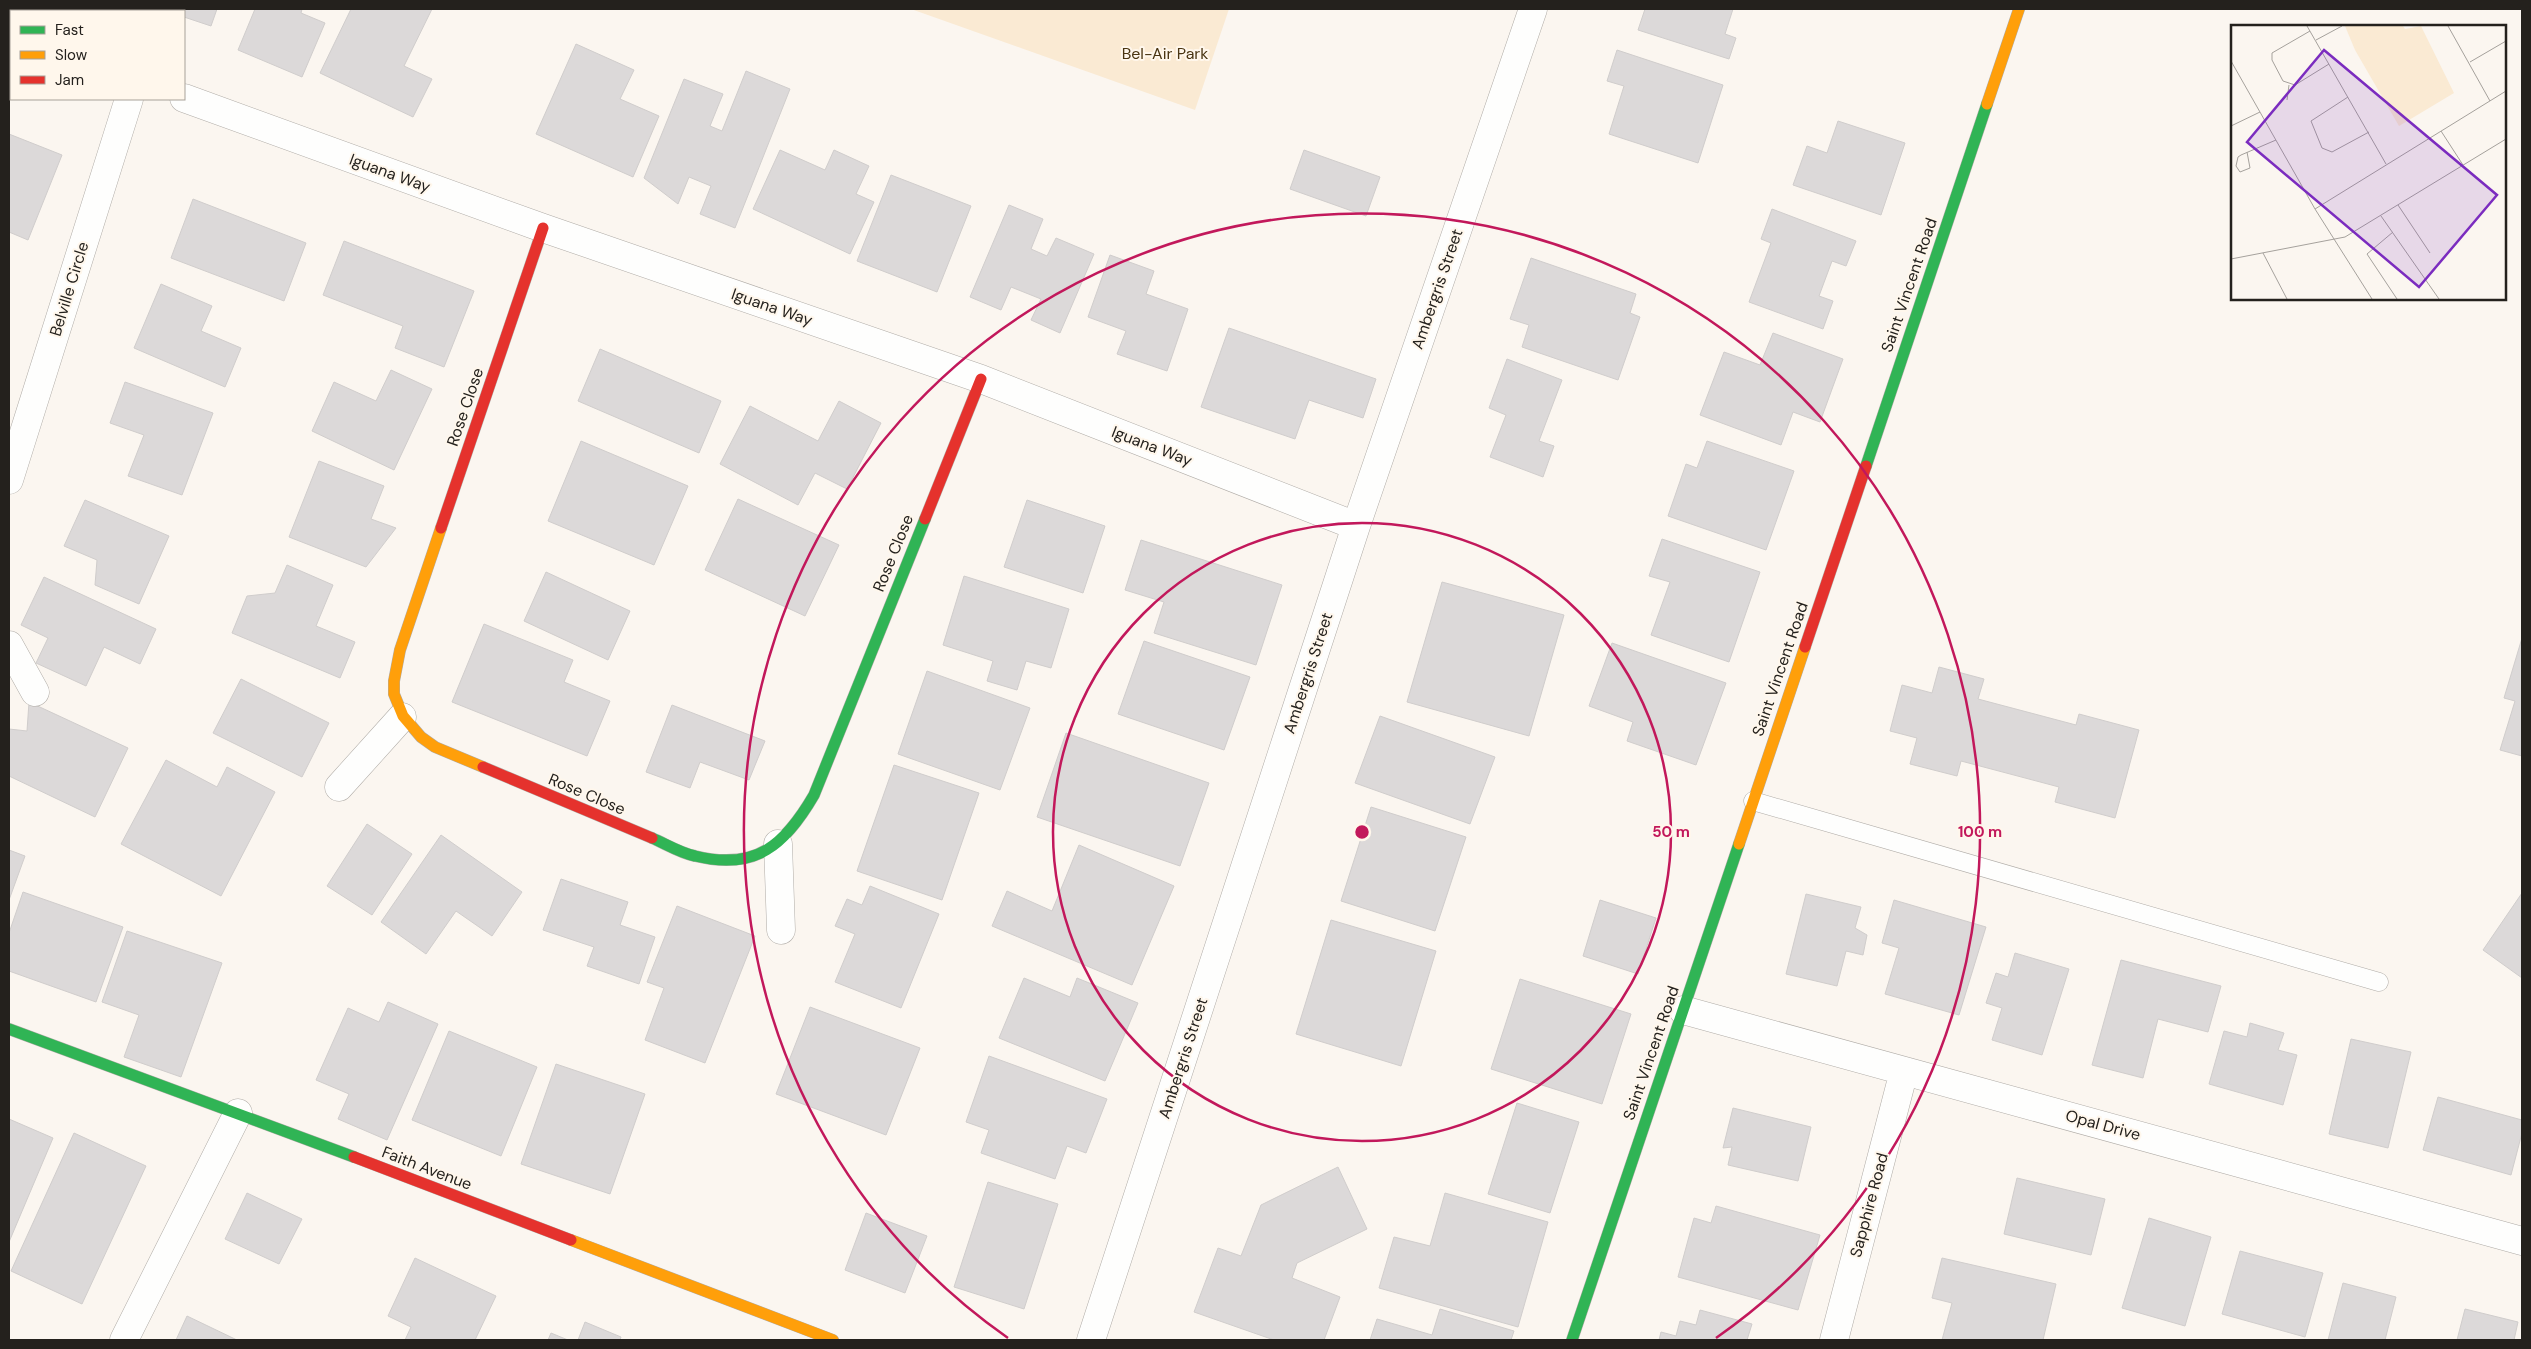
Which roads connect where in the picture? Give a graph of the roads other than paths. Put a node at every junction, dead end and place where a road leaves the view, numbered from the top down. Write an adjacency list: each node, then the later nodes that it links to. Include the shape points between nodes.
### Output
1 (1533, 9): 8 (street, Ambergris Street)
2 (2019, 9): 13 (street, Saint Vincent Road)
3 (185, 98): 5 (street, Iguana Way)
4 (129, 100): 7 (street, Belville Circle)
5 (543, 228): 6 (street, Iguana Way); 11 (street, Rose Close, via 395,666 393,693)
6 (981, 379): 8 (street, Iguana Way); 14 (street, Rose Close, via 814,795 799,821)
7 (9, 480)
8 (1356, 526): 24 (street, Ambergris Street)
9 (9, 645): 10 (street)
10 (35, 692)
11 (402, 718): 12 (street); 14 (street, Rose Close, via 421,738 447,753 694,856 739,859 767,852)
12 (339, 787)
13 (1753, 801): 16 (lane); 17 (street, Saint Vincent Road)
14 (778, 844): 15 (street)
15 (781, 930)
16 (2379, 982)
17 (1683, 1010): 19 (street, Opal Drive); 25 (street, Saint Vincent Road)
18 (9, 1030): 20 (street, Faith Avenue)
19 (1904, 1071): 21 (street, Opal Drive); 26 (street, Sapphire Road)
20 (238, 1113): 22 (street); 23 (street, Faith Avenue)
21 (2522, 1241)
22 (124, 1340)
23 (834, 1340)
24 (1091, 1340)
25 (1572, 1340)
26 (1834, 1340)

